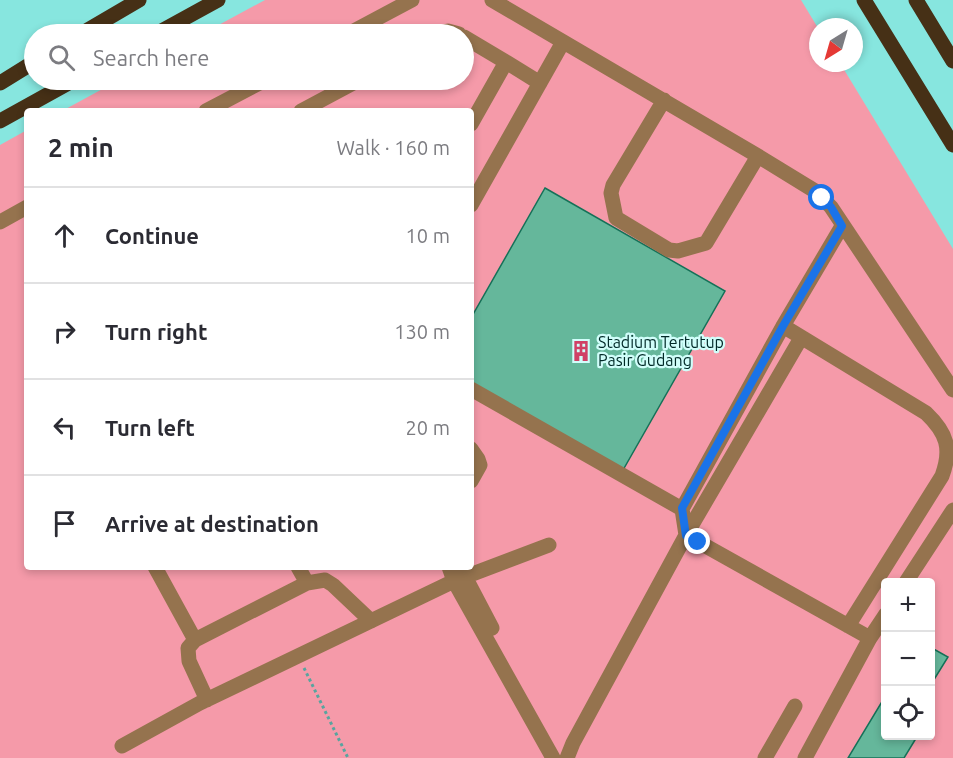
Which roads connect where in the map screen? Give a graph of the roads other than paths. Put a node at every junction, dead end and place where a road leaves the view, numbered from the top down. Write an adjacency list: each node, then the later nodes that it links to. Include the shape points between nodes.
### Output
1 (140, 0): 7 (main road)
2 (218, 0): 8 (main road)
3 (412, 0): 9 (street)
4 (492, 0): 10 (street)
5 (864, 0): 27 (main road)
6 (916, 0): 12 (main road)
7 (98, 24)
8 (174, 24)
9 (367, 24)
10 (563, 42): 16 (street); 20 (street)
11 (474, 43): 13 (street)
12 (953, 61)
13 (506, 62): 16 (street); 25 (street)
14 (24, 68): 15 (main road)
15 (0, 82)
16 (540, 83): 29 (street)
17 (56, 90): 23 (main road)
18 (246, 90): 21 (street)
19 (341, 90): 22 (street)
20 (664, 100): 28 (street); 28 (street, via 611,193 616,218 669,250 678,252 706,243)
21 (212, 108)
22 (308, 108)
23 (18, 111): 24 (main road); 26 (main road)
24 (0, 115)
25 (474, 119)
26 (0, 121)
27 (953, 145)
28 (758, 156): 32 (street, via 822,198)
29 (474, 200)
30 (24, 209): 31 (street)
31 (0, 222)
32 (842, 226): 33 (street); 35 (street)
33 (783, 326): 34 (street); 39 (street)
34 (801, 338): 41 (street); 51 (street, via 926,414 948,446 942,476)
35 (953, 390)
36 (474, 391): 39 (street)
37 (474, 453): 38 (street, via 480,465)
38 (474, 476)
39 (682, 508): 41 (street)
40 (950, 520): 47 (street)
41 (686, 536): 51 (street); 57 (street)
42 (549, 545): 43 (street)
43 (474, 568)
44 (156, 570): 53 (street)
45 (300, 570): 48 (street)
46 (457, 573): 50 (street); 57 (street, via 552,737); 58 (street)
47 (909, 578)
48 (307, 583): 50 (street, via 325,580); 53 (street)
49 (881, 620): 52 (street)
50 (371, 621): 54 (street)
51 (848, 626): 52 (street)
52 (870, 638): 60 (street)
53 (195, 640): 54 (street, via 188,648 189,661)
54 (207, 700): 56 (street)
55 (795, 706): 59 (street)
56 (122, 747)
57 (568, 754)
58 (554, 758)
59 (765, 758)
60 (805, 758)

